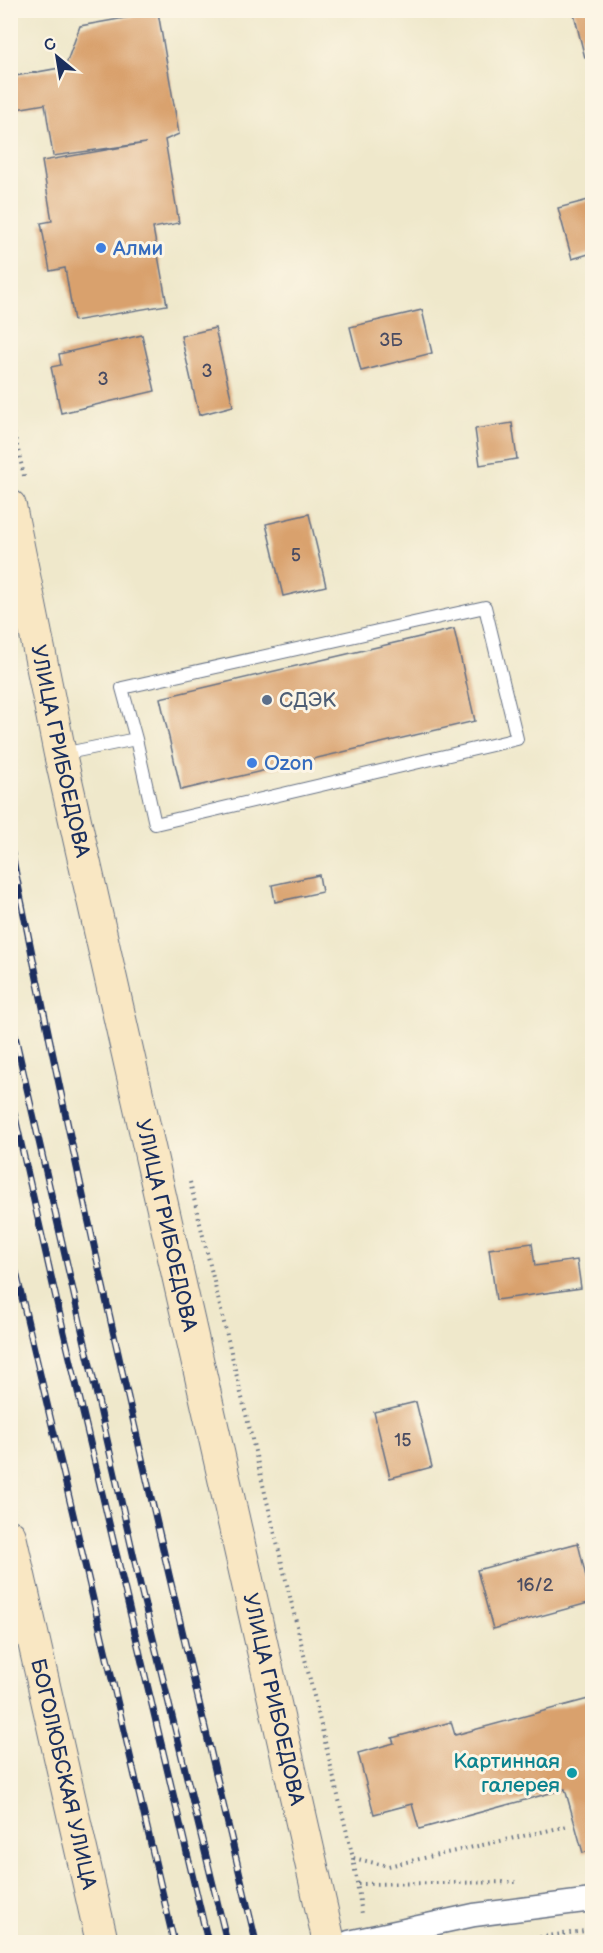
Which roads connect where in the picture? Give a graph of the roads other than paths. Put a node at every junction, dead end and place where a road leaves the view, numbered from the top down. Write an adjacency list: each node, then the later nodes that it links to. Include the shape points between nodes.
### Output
1 (18, 494): 3 (street, УЛИЦА ГРИБОЕДОВА)
2 (136, 739): 2 (lane, via 155,824 517,739 485,608 122,688); 3 (lane)
3 (60, 754): 8 (street, УЛИЦА ГРИБОЕДОВА)
4 (10, 1536): 7 (street, БОГОЛЮБСКАЯ УЛИЦА)
5 (592, 1900): 6 (street, via 474,1915)
6 (357, 1940)
7 (102, 1942)
8 (329, 1942)

